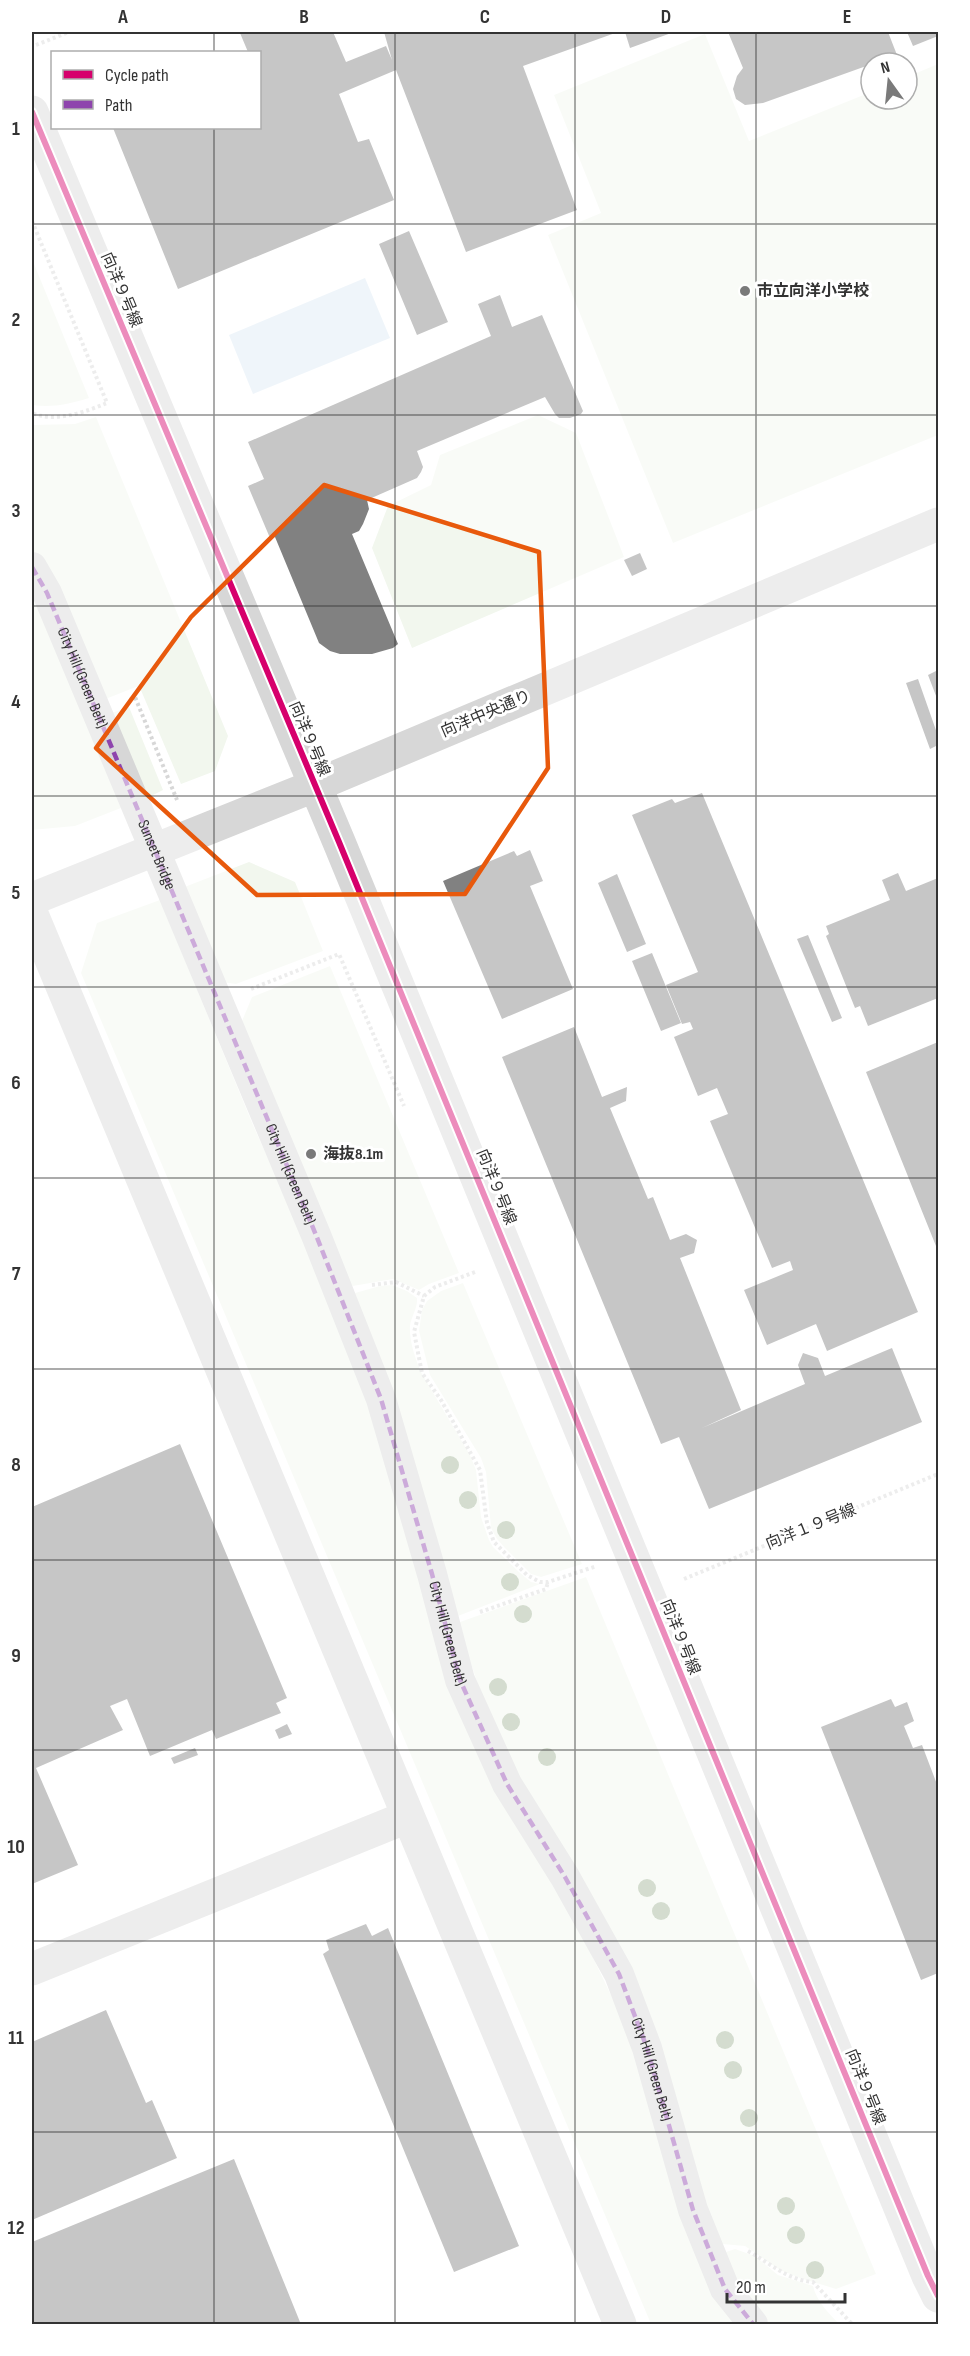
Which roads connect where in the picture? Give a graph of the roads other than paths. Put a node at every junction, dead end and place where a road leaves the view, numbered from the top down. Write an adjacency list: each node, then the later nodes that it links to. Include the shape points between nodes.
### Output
1 (32, 112): 4 (street, 向洋９号線)
2 (939, 524): 4 (street, 向洋中央通り)
3 (32, 567): 5 (street, City Hill (Green Belt), via 47,593)
4 (314, 786): 6 (street, 向洋中央通り); 11 (street, 向洋９号線)
5 (129, 790): 8 (street, Sunset Bridge)
6 (32, 899)
7 (32, 914): 9 (street)
8 (182, 920): 13 (street, City Hill (Green Belt), via 381,1400 460,1680 507,1784 565,1876 619,1974 647,2048 693,2210 725,2289)
9 (407, 1817): 10 (street); 12 (street)
10 (32, 1969)
11 (933, 2286)
12 (620, 2325)
13 (753, 2325)

